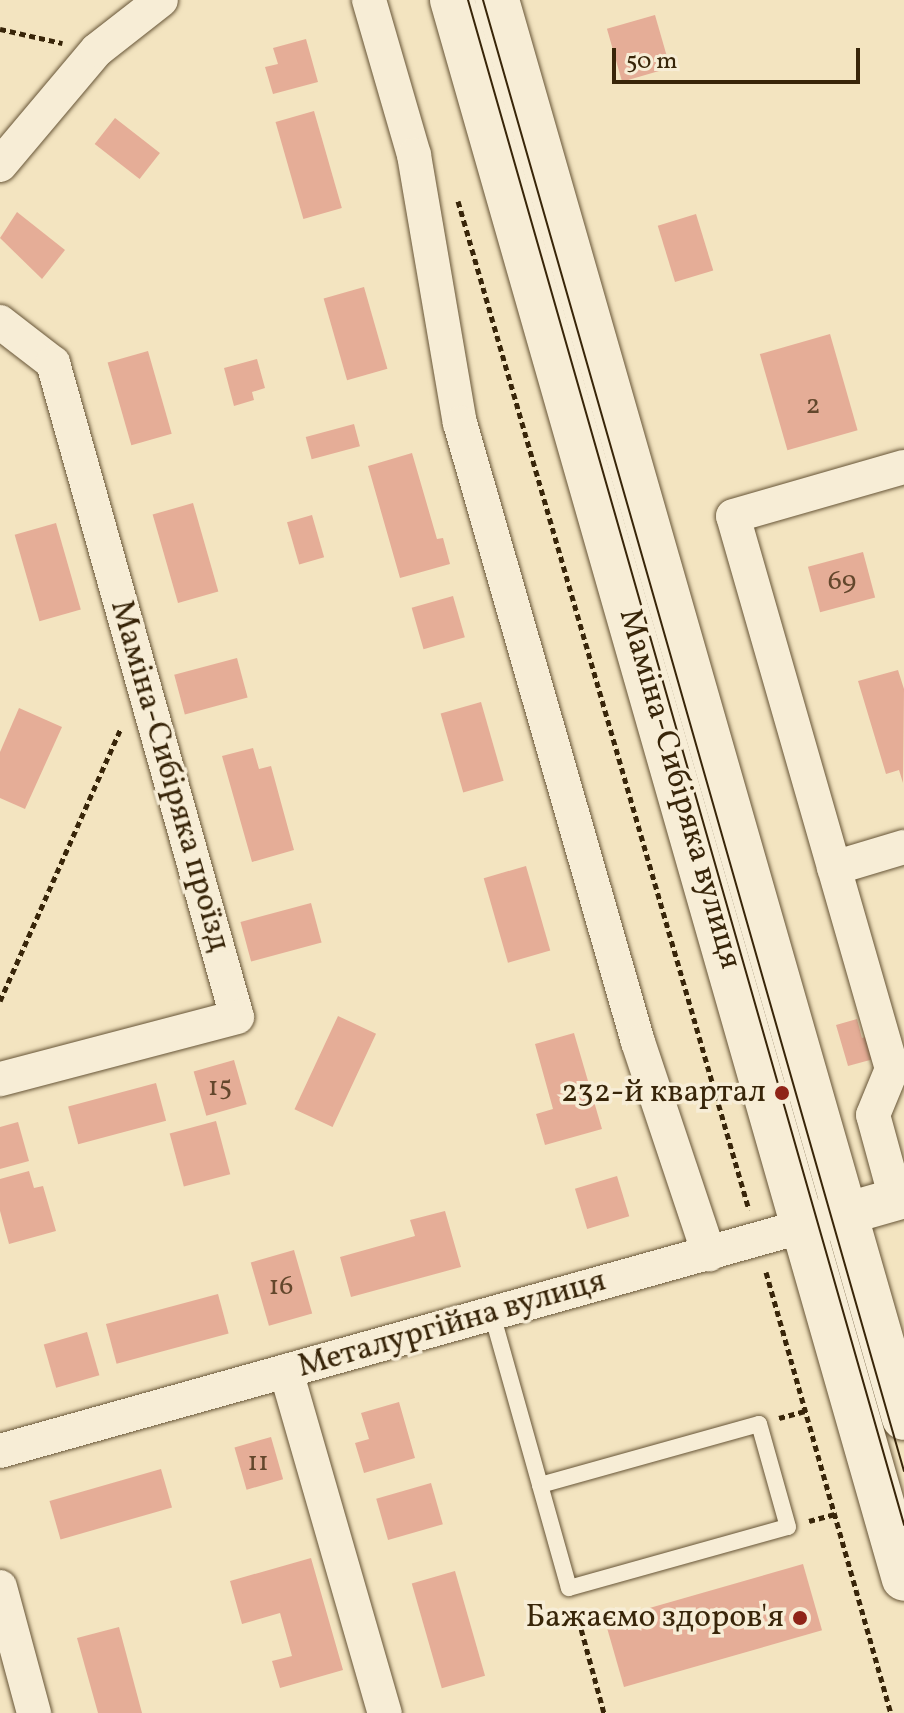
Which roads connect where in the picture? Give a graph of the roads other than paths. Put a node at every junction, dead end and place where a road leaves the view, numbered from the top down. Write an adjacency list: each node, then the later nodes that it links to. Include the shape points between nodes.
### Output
1 (161, 0): 5 (street, via 97,50)
2 (369, 0): 14 (street, via 414,155 460,423 638,1042)
3 (452, 0): 13 (main road, Маміна-Сибіряка вулиця)
4 (497, 0): 12 (main road, Маміна-Сибіряка вулиця)
5 (0, 165)
6 (0, 322): 10 (street, Маміна-Сибіряка проїзд, via 53,363 237,1017)
7 (904, 467): 9 (street, via 733,516)
8 (904, 847): 9 (street)
9 (834, 868): 11 (street, via 892,1069 873,1115)
10 (0, 1079)
11 (900, 1198): 12 (street, Металургійна вулиця)
12 (846, 1213): 13 (street, Металургійна вулиця); 17 (main road, Маміна-Сибіряка вулиця)
13 (804, 1226): 14 (street, Металургійна вулиця); 20 (main road, Маміна-Сибіряка вулиця)
14 (709, 1254): 15 (street, Металургійна вулиця)
15 (492, 1314): 16 (street, Металургійна вулиця); 19 (lane)
16 (286, 1371): 18 (street, Металургійна вулиця); 23 (street)
17 (904, 1418)
18 (0, 1451)
19 (540, 1485): 19 (lane, via 569,1588 788,1527 759,1424)
20 (904, 1579)
21 (0, 1587): 22 (street)
22 (34, 1713)
23 (385, 1713)

